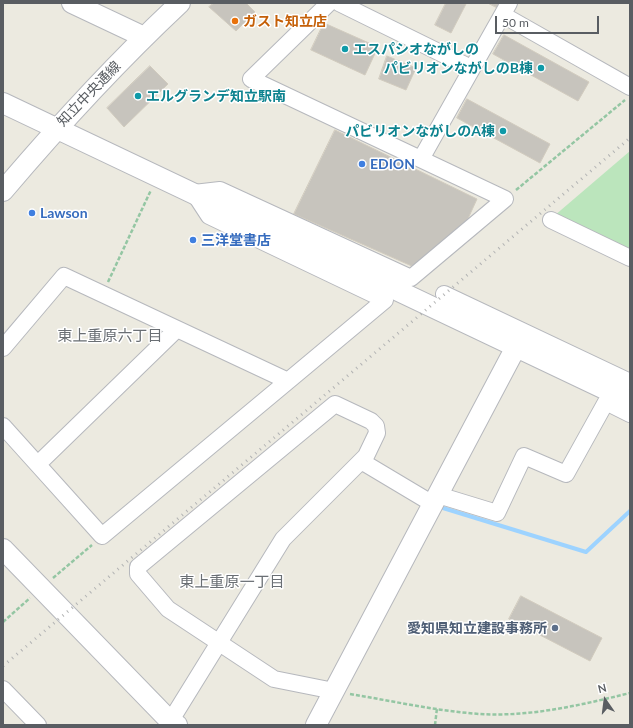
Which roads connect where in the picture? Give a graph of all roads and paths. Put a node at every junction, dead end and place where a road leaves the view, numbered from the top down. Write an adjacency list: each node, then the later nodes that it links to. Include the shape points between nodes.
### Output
1 (72, 3): 6 (street)
2 (180, 3): 6 (street, 知立中央通線)
3 (329, 3): 12 (street, via 251,79)
4 (339, 3): 7 (street)
5 (506, 9): 7 (street); 8 (street)
6 (144, 37): 11 (street, 知立中央通線)
7 (471, 68): 12 (street)
8 (630, 87)
9 (630, 96): 16 (path)
10 (3, 103): 11 (street)
11 (57, 128): 13 (street); 14 (street, 知立中央通線)
12 (421, 159): 16 (street)
13 (158, 175): 15 (street); 21 (path)
14 (3, 191)
15 (194, 193): 18 (street); 19 (street, via 208,216)
16 (505, 199): 18 (street, via 411,278)
17 (551, 220): 20 (street)
18 (270, 221): 19 (street)
19 (310, 256): 24 (street); 27 (street, via 385,300)
20 (630, 258)
21 (102, 294): 23 (street); 25 (street, via 64,276)
22 (444, 294): 26 (street)
23 (178, 329): 27 (street); 33 (street)
24 (516, 347): 26 (street); 34 (street)
25 (3, 348)
26 (586, 371): 28 (street); 29 (street)
27 (288, 381): 33 (street, via 102,536)
28 (630, 382)
29 (630, 401)
30 (630, 414): 34 (street, via 606,402 566,474 524,456 497,513)
31 (3, 426): 33 (street)
32 (362, 461): 34 (street); 36 (street, via 283,539); 36 (street, via 377,433 376,426 371,421 335,404 138,567 138,574 168,609)
33 (38, 464)
34 (435, 499): 38 (street)
35 (3, 549): 41 (street)
36 (220, 644): 38 (street, via 274,679); 41 (street)
37 (3, 689): 42 (street)
38 (334, 691): 40 (path); 43 (street)
39 (630, 693): 40 (path, via 572,707 528,713 480,714)
40 (437, 708): 44 (path)
41 (172, 724)
42 (38, 725)
43 (316, 725)
44 (435, 725)

